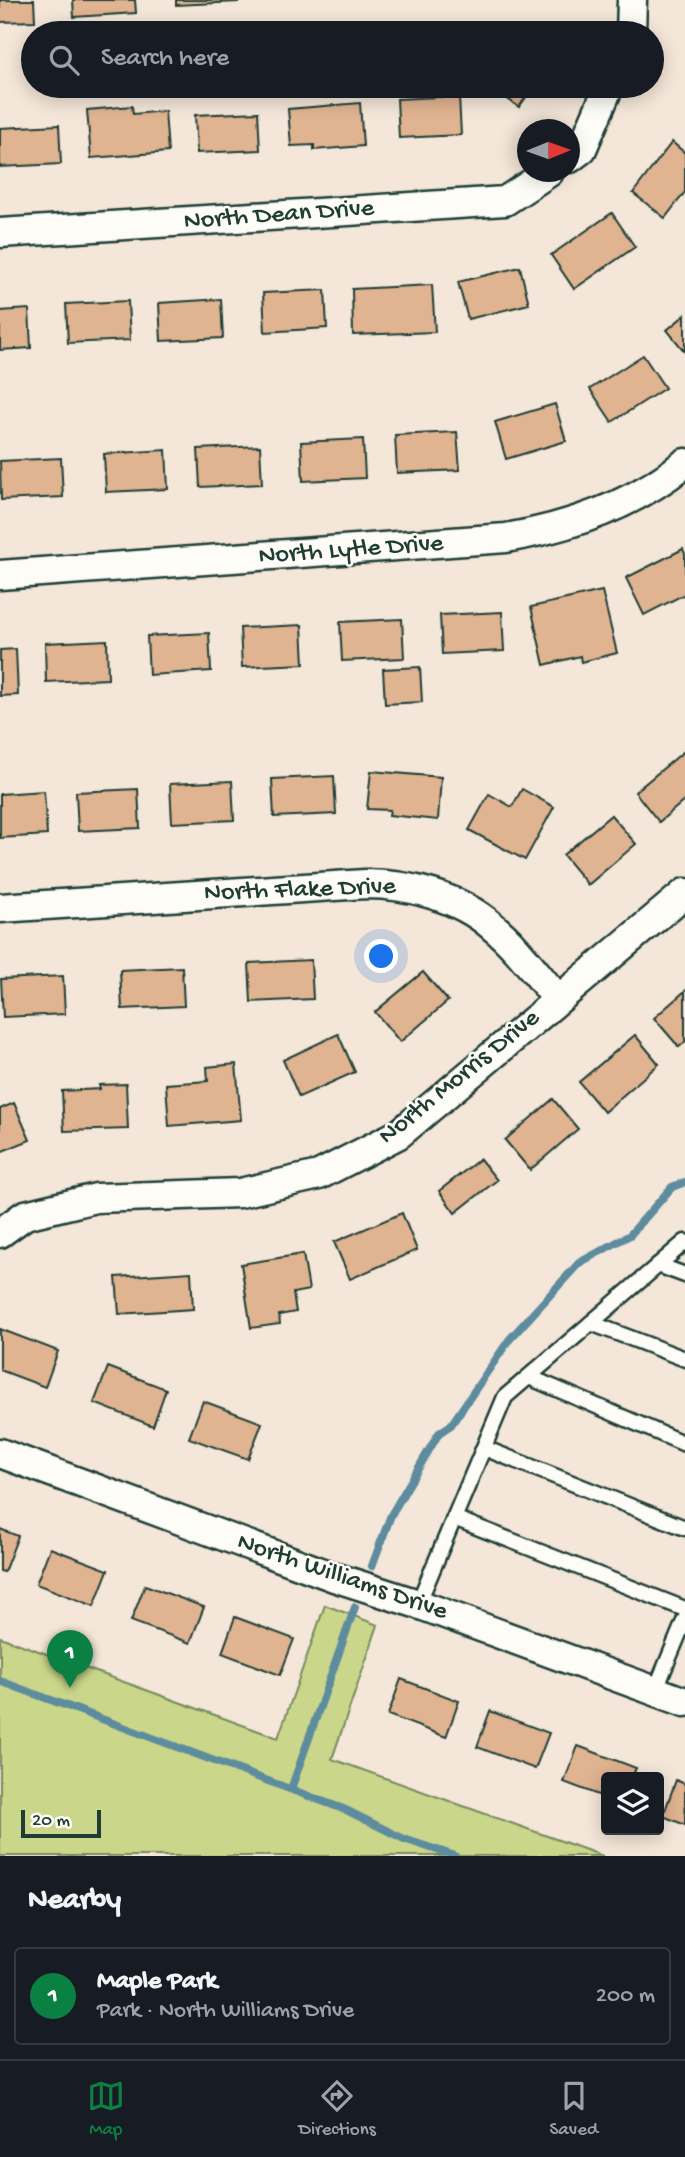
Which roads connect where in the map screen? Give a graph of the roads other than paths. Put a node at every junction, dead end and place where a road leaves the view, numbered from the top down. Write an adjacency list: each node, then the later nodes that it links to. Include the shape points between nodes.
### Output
1 (632, 0): 2 (street)
2 (631, 21)
3 (603, 98): 4 (street)
4 (580, 146)
5 (534, 182): 6 (street, North Dean Drive, via 505,201)
6 (0, 233)
7 (685, 463): 8 (street, North Lytle Drive, via 618,505 517,537)
8 (0, 575)
9 (685, 893): 11 (street, North Morris Drive)
10 (0, 908): 11 (street, North Flake Drive, via 365,884 411,887 492,925)
11 (558, 999): 12 (street, North Morris Drive, via 399,1134 319,1175 240,1193 96,1198 25,1215)
12 (0, 1233)
13 (685, 1242): 14 (lane)
14 (658, 1265): 15 (lane); 16 (lane)
15 (685, 1275)
16 (591, 1323): 17 (lane); 18 (lane)
17 (685, 1359)
18 (529, 1377): 19 (lane); 20 (lane, via 505,1397)
19 (685, 1444)
20 (484, 1448): 22 (lane); 23 (lane)
21 (0, 1453): 24 (street, North Williams Drive)
22 (454, 1518): 24 (lane); 25 (lane)
23 (685, 1528)
24 (418, 1604): 27 (street, North Williams Drive)
25 (685, 1609)
26 (685, 1619): 27 (lane)
27 (655, 1691): 28 (street, North Williams Drive)
28 (685, 1702)

